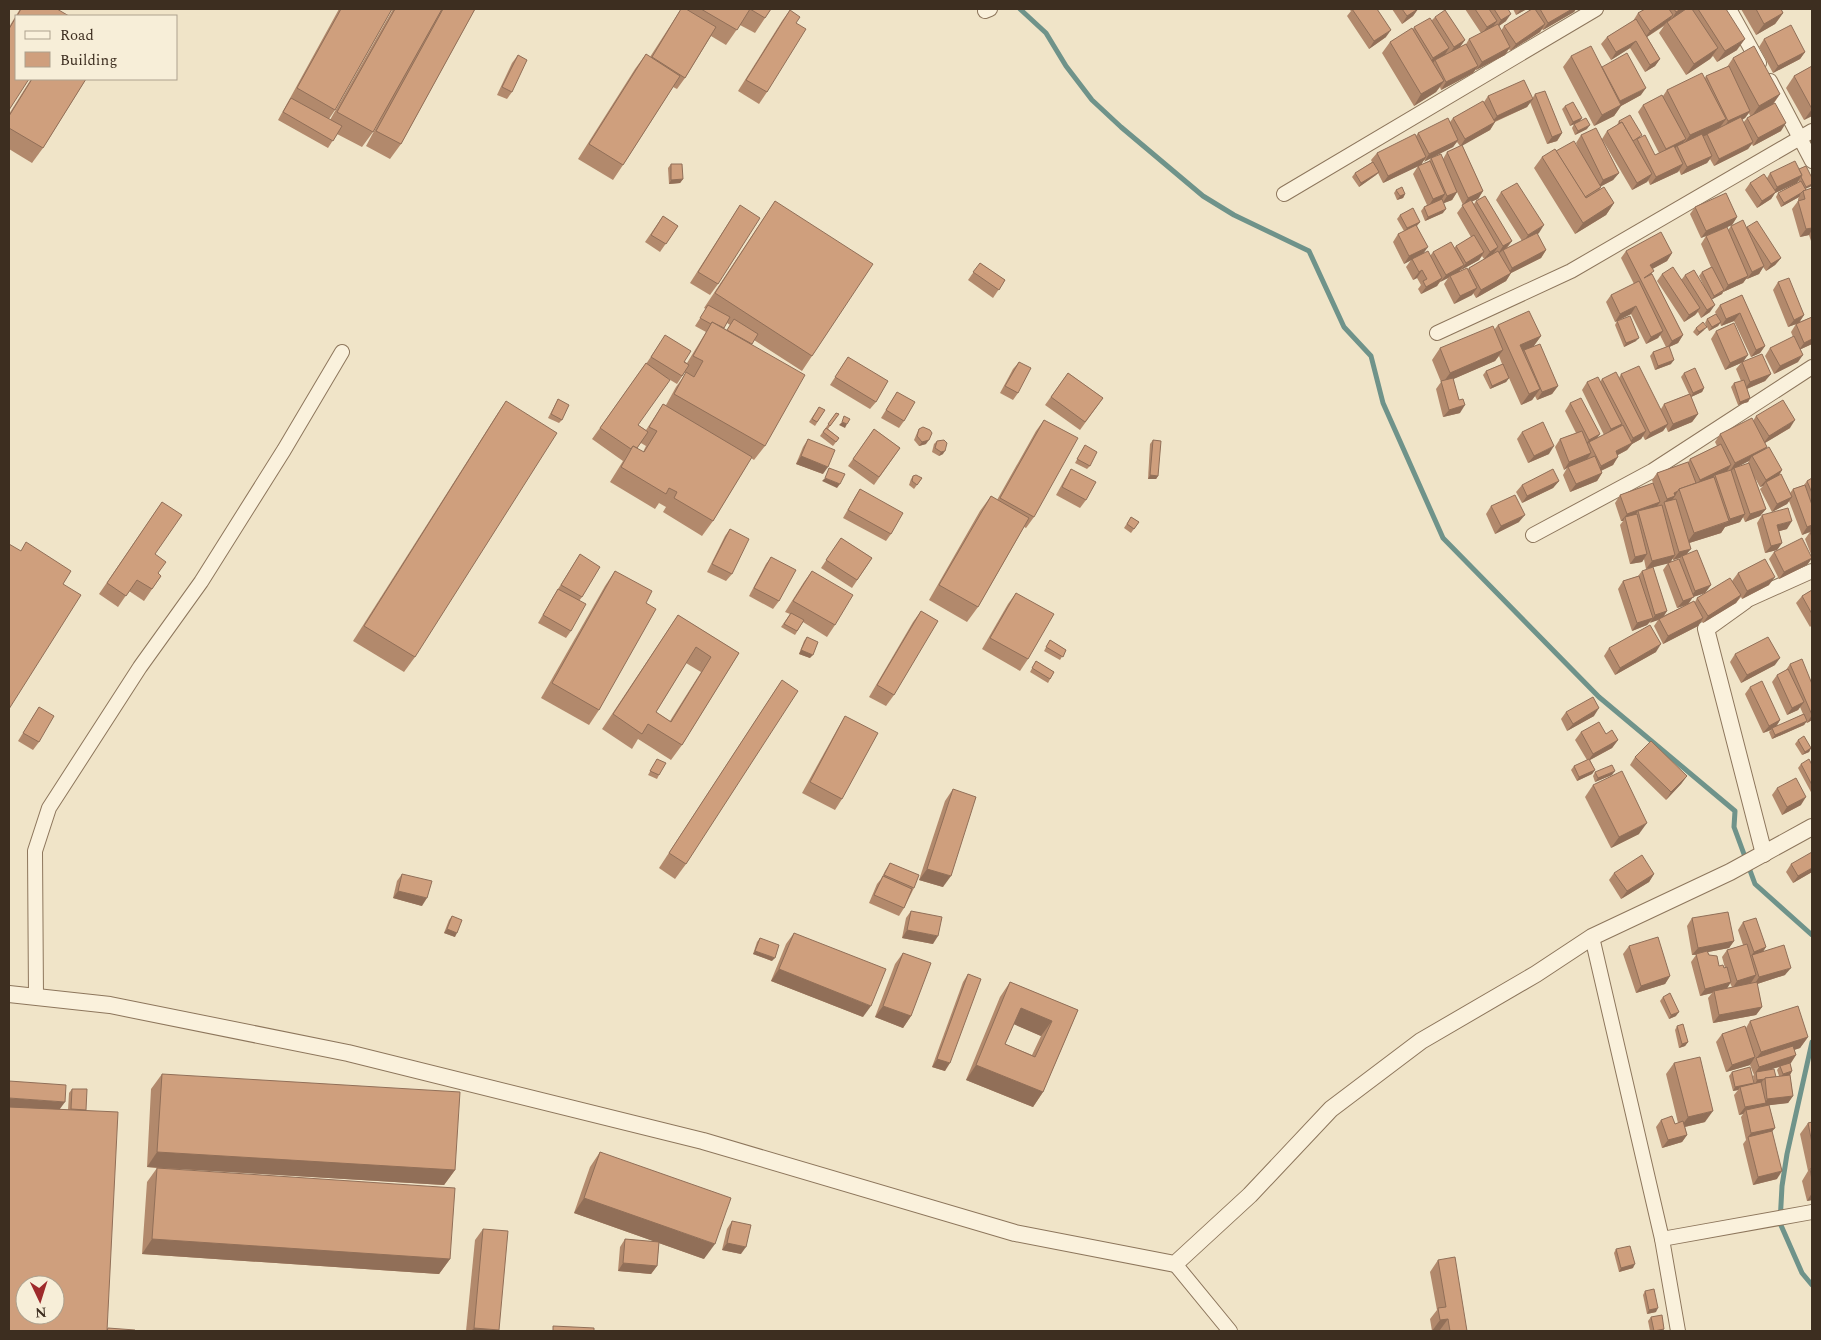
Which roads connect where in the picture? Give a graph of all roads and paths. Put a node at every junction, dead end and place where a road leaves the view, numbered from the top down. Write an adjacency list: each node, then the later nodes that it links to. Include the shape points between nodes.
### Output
1 (1596, 9): 5 (street)
2 (1729, 9): 3 (street)
3 (1807, 135): 4 (street); 6 (street, via 1571,271)
4 (1812, 161)
5 (1284, 194)
6 (1437, 333)
7 (342, 352): 16 (street, via 201,582 140,666 49,808 35,851)
8 (1812, 367): 9 (street, via 1652,471)
9 (1533, 535)
10 (1812, 571): 11 (street)
11 (1745, 601): 13 (street, via 1706,629)
12 (1812, 827): 13 (street)
13 (1764, 854): 14 (street)
14 (1592, 937): 18 (street); 19 (street, via 1421,1042 1331,1109 1250,1195)
15 (9, 994): 16 (street)
16 (36, 997): 19 (street, via 110,1004 348,1053 703,1141 1014,1233)
17 (1807, 1213): 18 (street)
18 (1662, 1239): 21 (street)
19 (1175, 1264): 20 (street)
20 (1230, 1331)
21 (1678, 1331)

